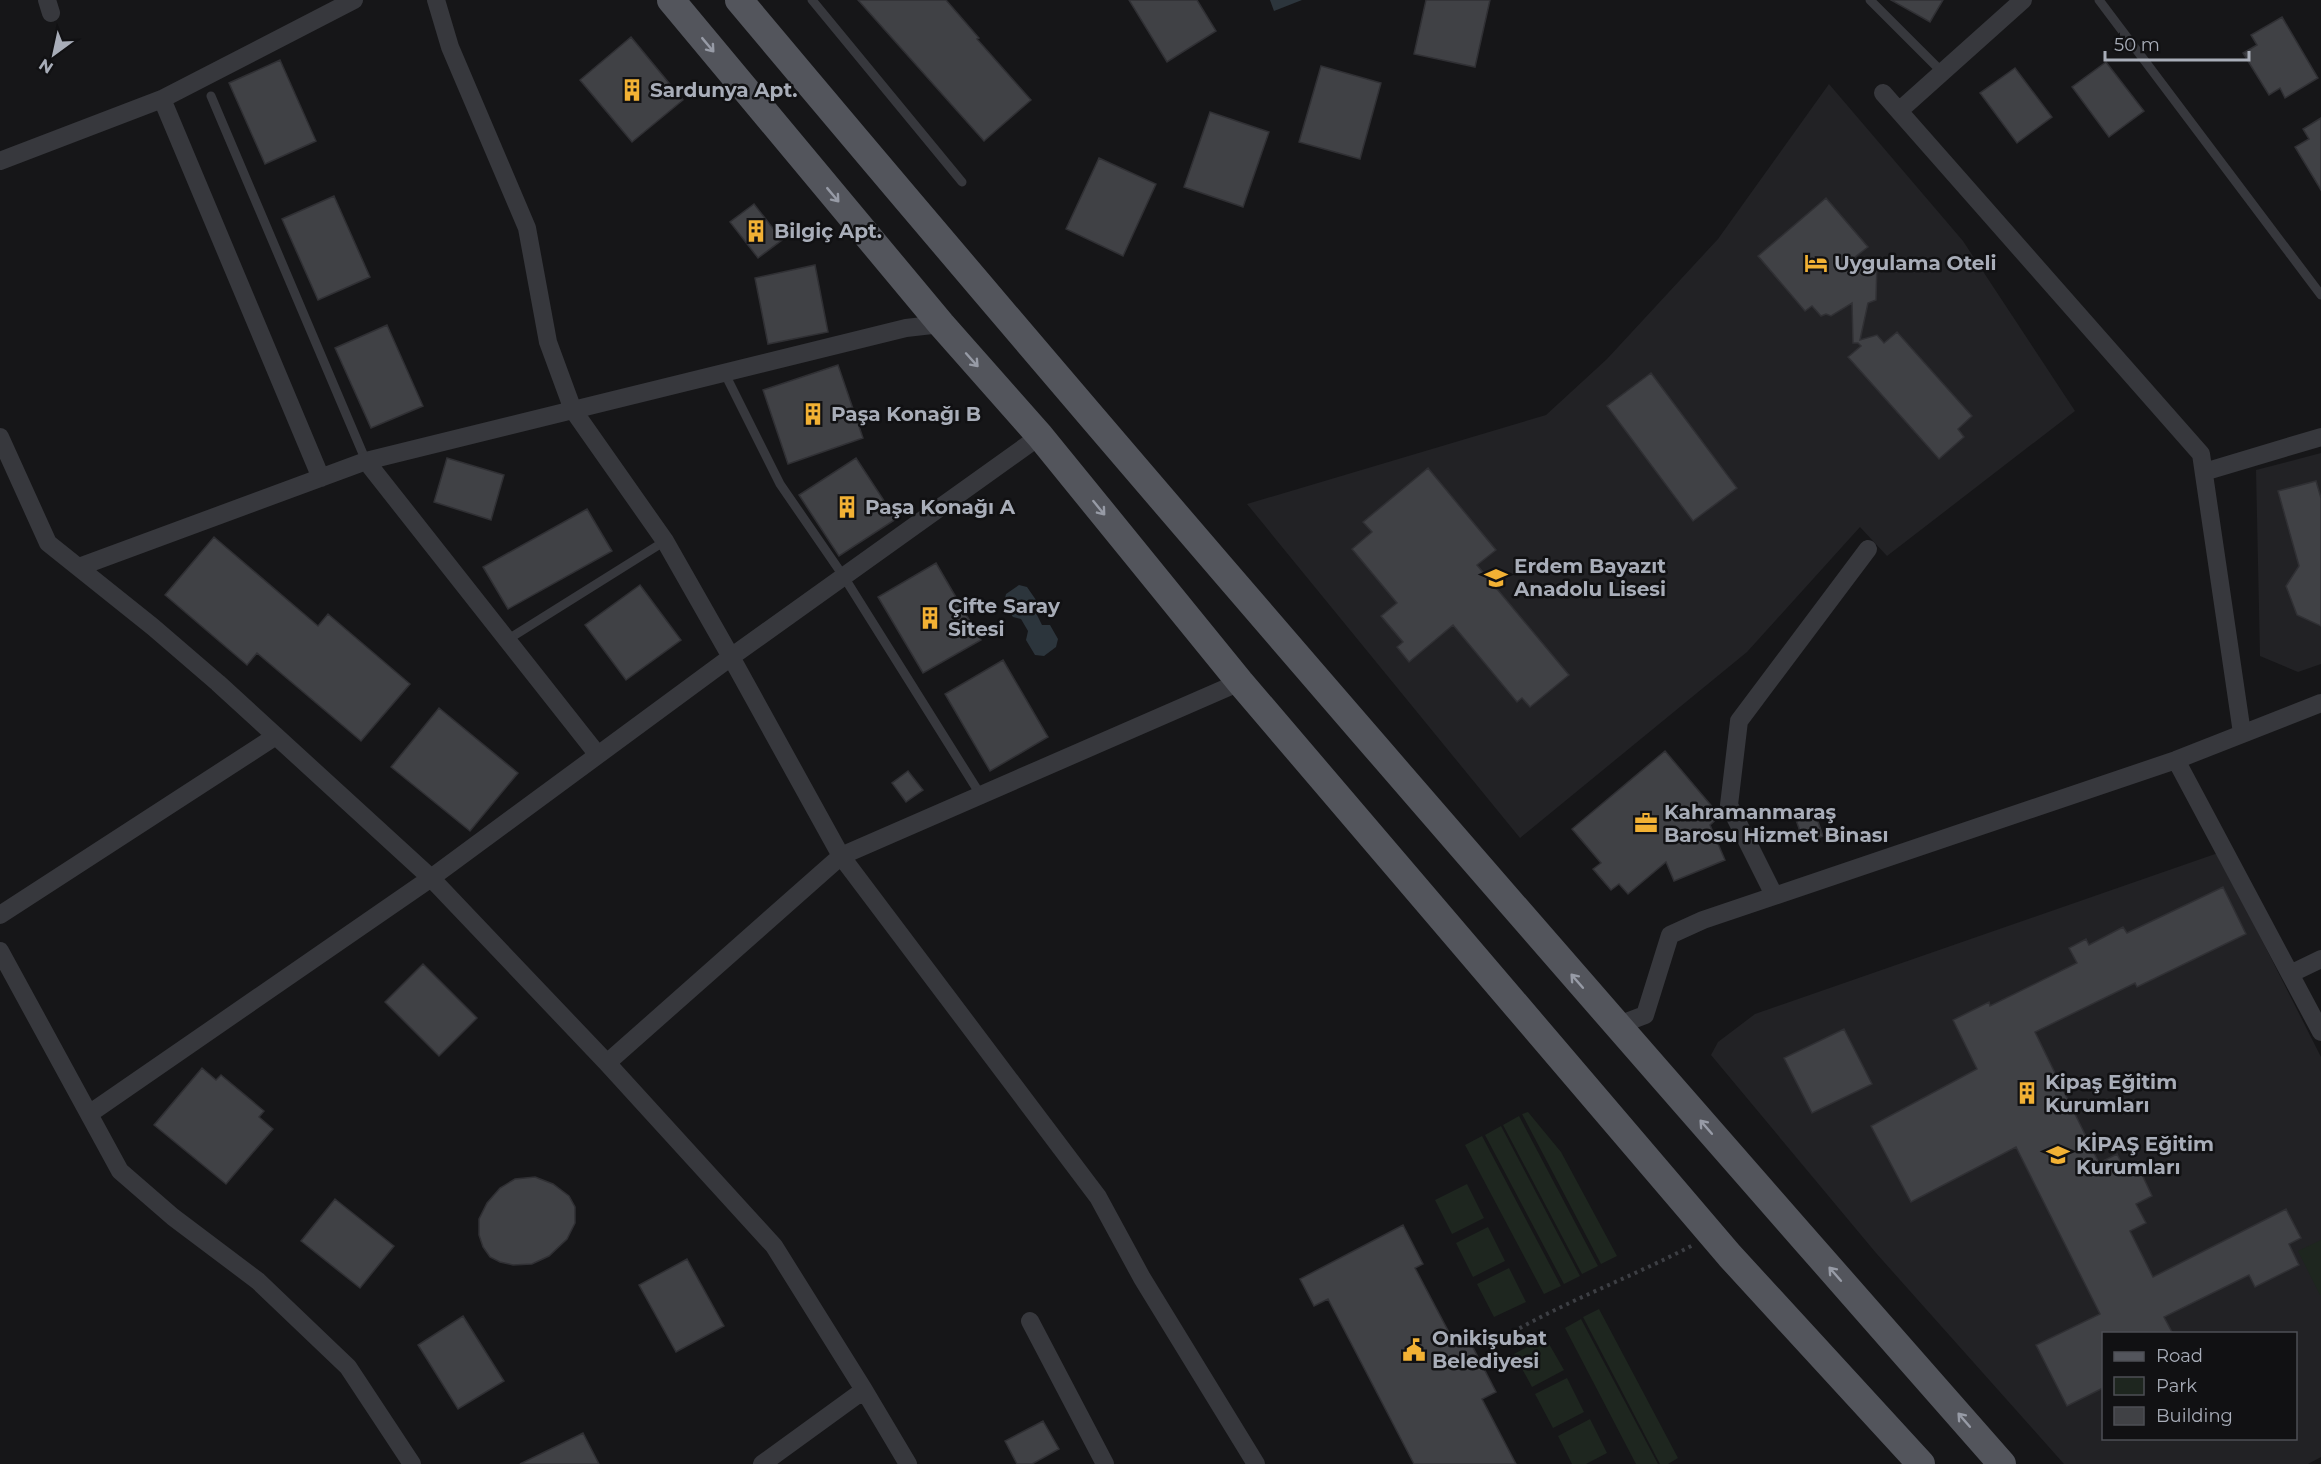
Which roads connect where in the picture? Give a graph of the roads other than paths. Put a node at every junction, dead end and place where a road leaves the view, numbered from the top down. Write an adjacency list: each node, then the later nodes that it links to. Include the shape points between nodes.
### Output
1 (354, 0): 12 (street)
2 (436, 0): 19 (street, via 450,47 527,228 549,342)
3 (671, 0): 17 (main road, one-way to 17)
4 (738, 0): 46 (main road, one-way to 4)
5 (812, 0): 15 (lane)
6 (1870, 0): 9 (lane)
7 (2023, 0): 9 (street)
8 (2099, 0): 16 (lane)
9 (1942, 72): 13 (street)
10 (1883, 93): 13 (street)
11 (211, 96): 23 (lane)
12 (162, 99): 14 (street); 25 (street)
13 (1899, 111): 24 (street, via 2201,454)
14 (0, 161)
15 (962, 182)
16 (2321, 295)
17 (940, 324): 18 (street, via 906,328); 20 (main road, one-way to 20)
18 (724, 372): 19 (street); 29 (lane, via 780,484)
19 (573, 410): 23 (street); 26 (street)
20 (1040, 436): 29 (street); 32 (main road, one-way to 32)
21 (0, 437): 28 (street, via 48,543)
22 (2321, 437): 24 (street)
23 (366, 461): 25 (street); 30 (street)
24 (2204, 472): 34 (street)
25 (321, 478): 28 (street)
26 (665, 541): 30 (lane); 31 (street)
27 (1868, 549): 41 (street, via 1739,721 1729,805)
28 (79, 567): 35 (street)
29 (844, 577): 31 (street); 38 (lane)
30 (507, 639): 36 (street)
31 (731, 657): 36 (street); 39 (street)
32 (1240, 682): 38 (street); 57 (main road, via 1712,1235)
33 (2321, 703): 34 (street)
34 (2242, 732): 37 (street)
35 (276, 736): 40 (street); 42 (street)
36 (598, 755): 40 (street)
37 (2176, 760): 41 (street); 45 (street)
38 (980, 794): 39 (street)
39 (841, 856): 48 (street); 56 (street, via 1098,1197 1142,1278)
40 (431, 878): 48 (street); 49 (street)
41 (1774, 895): 46 (street, via 1670,935 1646,1015)
42 (0, 915)
43 (0, 951): 49 (street)
44 (2321, 959): 45 (street)
45 (2290, 974): 47 (street)
46 (1616, 1026): 58 (main road, one-way to 46)
47 (2321, 1032)
48 (607, 1063): 51 (street, via 774,1246)
49 (89, 1114): 52 (street, via 120,1171 258,1281 348,1367)
50 (1030, 1321): 55 (street)
51 (864, 1390): 53 (street); 54 (street)
52 (412, 1464)
53 (762, 1464)
54 (908, 1464)
55 (1105, 1464)
56 (1256, 1464)
57 (1921, 1464)
58 (2002, 1464)

